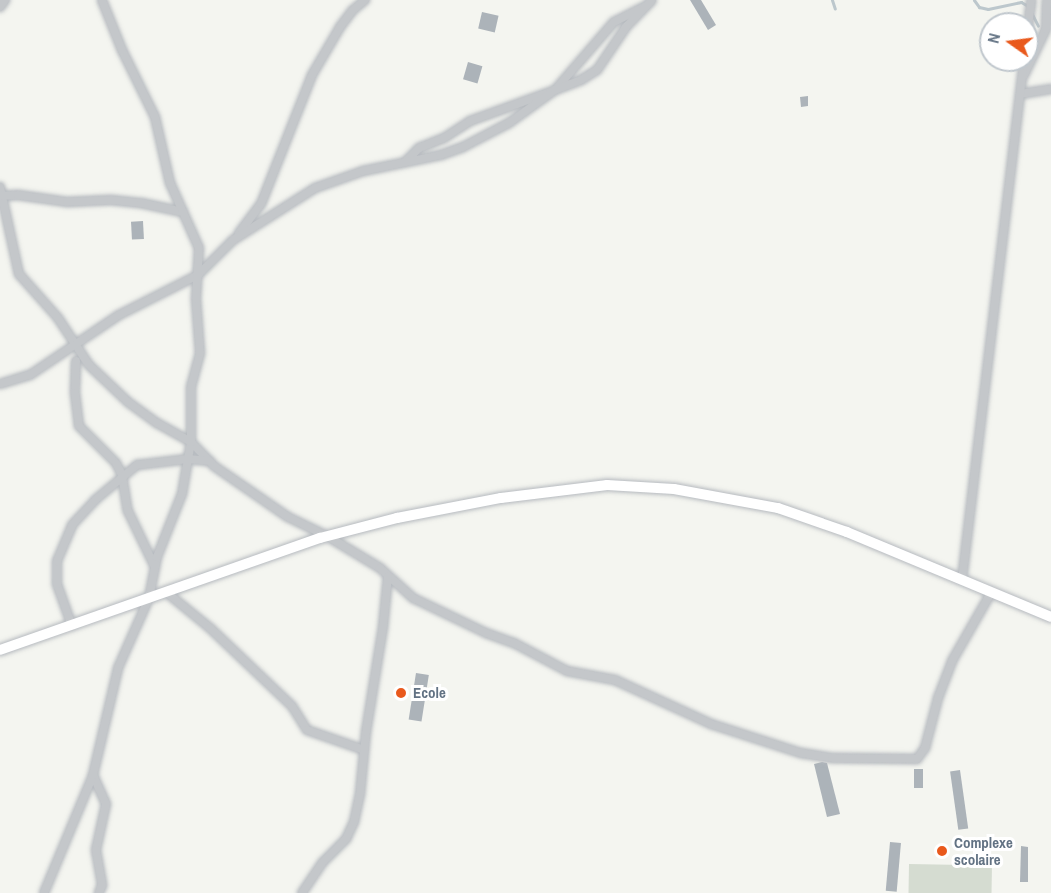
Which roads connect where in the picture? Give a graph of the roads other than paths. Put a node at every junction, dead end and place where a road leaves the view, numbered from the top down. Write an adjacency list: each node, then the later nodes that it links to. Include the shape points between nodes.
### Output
1 (5, 0): 6 (street)
2 (102, 0): 14 (street, via 155,117 170,183)
3 (365, 0): 15 (street, via 340,27 312,75 261,204)
4 (1047, 0): 8 (street, via 1046,29)
5 (649, 3): 10 (street, via 614,22); 10 (street, via 626,27 597,70)
6 (0, 7)
7 (1023, 72): 8 (street)
8 (1022, 80): 11 (street)
9 (1051, 89): 11 (street)
10 (555, 90): 12 (street, via 470,122 419,148); 12 (street, via 509,123 463,147)
11 (1020, 94): 29 (street)
12 (404, 163): 15 (street, via 363,171 315,188)
13 (1, 193): 14 (street, via 67,202 141,203); 17 (street, via 20,274)
14 (183, 212): 16 (street, via 200,248)
15 (233, 240): 16 (street)
16 (198, 275): 17 (street, via 119,315); 22 (street, via 200,353 190,387)
17 (76, 344): 18 (street); 20 (street)
18 (55, 360): 19 (street); 21 (street, via 30,375)
19 (76, 362): 20 (street); 25 (street, via 79,426 107,452)
20 (88, 365): 22 (street, via 128,402)
21 (0, 384)
22 (191, 441): 23 (street); 24 (street)
23 (188, 459): 24 (street); 25 (street, via 144,464); 27 (street, via 182,494)
24 (210, 461): 26 (street, via 288,517)
25 (122, 475): 27 (street, via 128,511); 34 (street, via 72,525 57,561 57,584)
26 (327, 536): 28 (street); 29 (street, via 501,498 626,484 706,493 778,508); 30 (street)
27 (155, 567): 32 (street)
28 (388, 576): 31 (street, via 424,604 567,671 615,681 757,740 832,758 917,759 922,754 952,661); 36 (street)
29 (962, 580): 31 (street)
30 (166, 592): 32 (street); 36 (street, via 292,706 307,729)
31 (992, 593): 33 (street)
32 (149, 598): 34 (street); 37 (street, via 118,668)
33 (1051, 617)
34 (72, 626): 35 (street)
35 (0, 650)
36 (364, 750): 40 (street, via 360,794 349,834 318,868)
37 (93, 775): 38 (street); 39 (street, via 105,804 96,849 102,885)
38 (44, 893)
39 (99, 893)
40 (302, 893)

